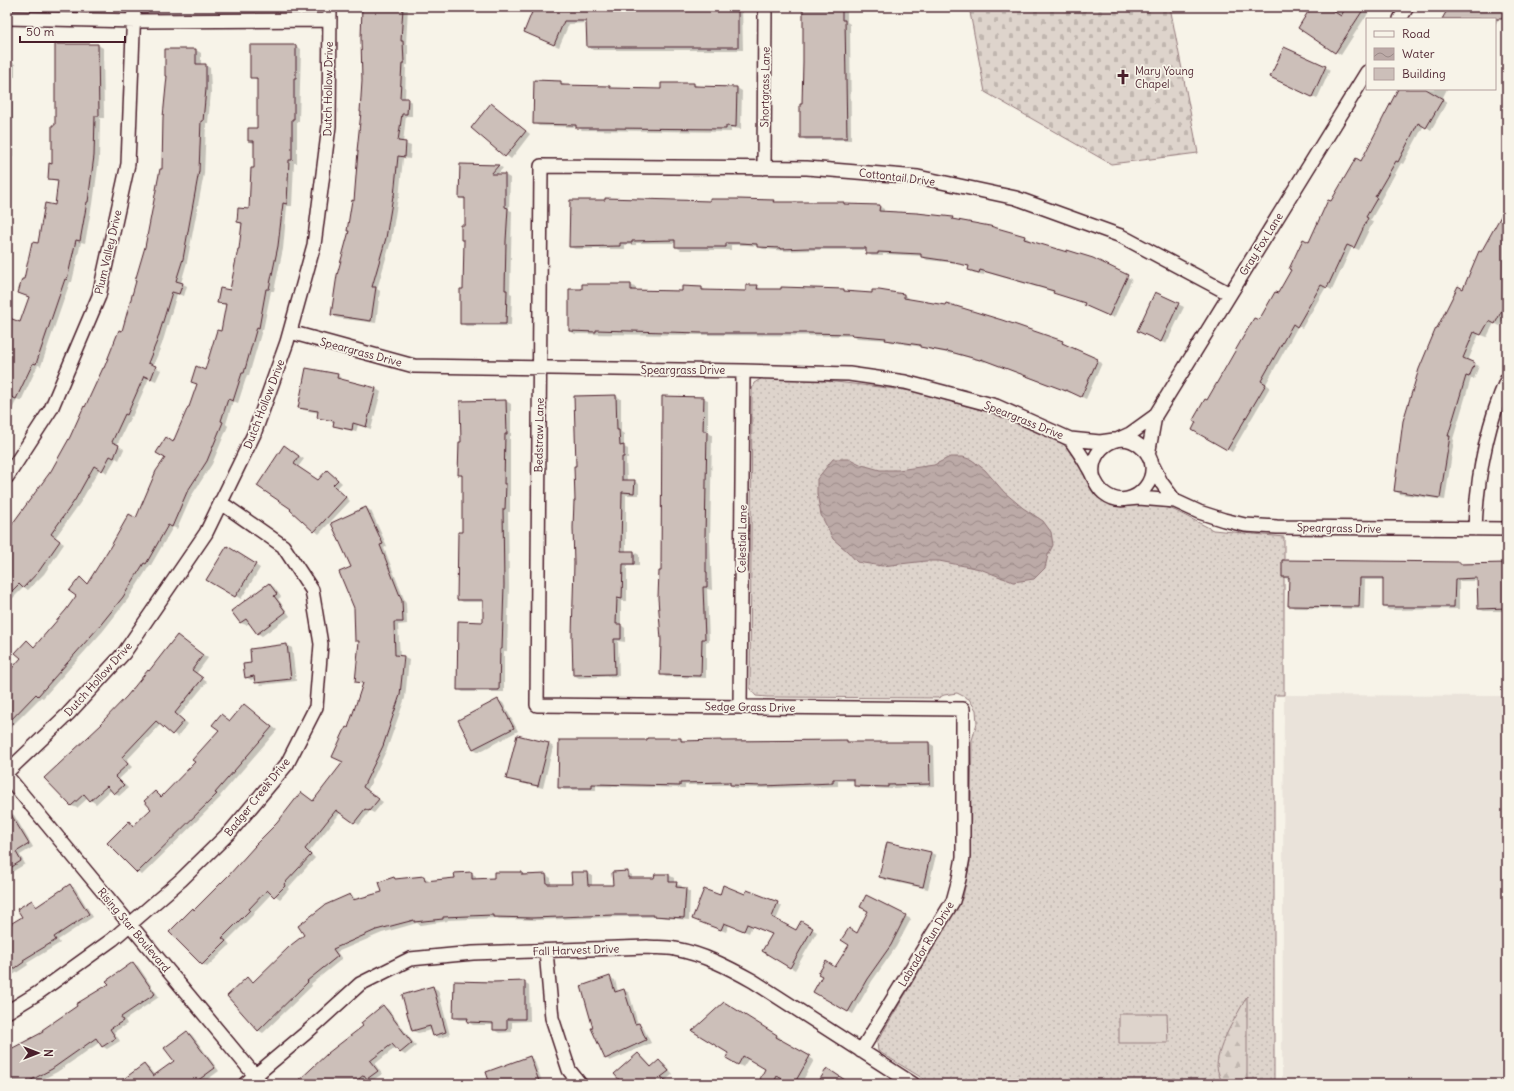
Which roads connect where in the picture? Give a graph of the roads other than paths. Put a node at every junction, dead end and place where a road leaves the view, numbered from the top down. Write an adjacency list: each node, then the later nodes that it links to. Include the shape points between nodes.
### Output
1 (134, 7): 7 (street, Plum Valley Drive)
2 (766, 7): 10 (street, Shortgrass Lane)
3 (1407, 7): 6 (street)
4 (330, 14): 7 (street); 12 (street, Dutch Hollow Drive, via 329,126 314,245)
5 (7, 18): 7 (street)
6 (1401, 18)
7 (135, 21): 20 (street, Plum Valley Drive, via 128,164 99,296 51,409)
8 (1366, 74): 11 (street, Gray Fox Lane)
9 (541, 166): 10 (street, Cottontail Drive); 13 (street, Bedstraw Lane)
10 (764, 168): 11 (street, Cottontail Drive, via 807,168 918,177 1016,198 1121,236)
11 (1230, 294): 16 (street, Gray Fox Lane)
12 (290, 332): 13 (street, Speargrass Drive, via 414,366); 24 (street, Dutch Hollow Drive, via 254,434)
13 (540, 369): 14 (street, Speargrass Drive); 27 (street, Bedstraw Lane)
14 (743, 371): 17 (street, Speargrass Drive, via 849,374 905,382 996,406); 28 (street, Celestial Lane)
15 (1507, 379): 25 (street, via 1484,449)
16 (1155, 416): 18 (street, Gray Fox Lane, via 1130,434); 19 (street, Gray Fox Lane)
17 (1070, 439): 18 (street, Speargrass Drive, via 1100,442); 21 (street, Speargrass Drive)
18 (1116, 440): 19 (street, via 1134,442 1142,447); 21 (street, via 1104,445 1095,456 1092,466)
19 (1150, 459): 22 (street, via 1152,475 1148,484 1138,495); 23 (street, via 1156,474)
20 (7, 477)
21 (1094, 479): 22 (street, via 1100,490 1108,496)
22 (1128, 499): 23 (street, Speargrass Drive)
23 (1175, 501): 25 (street, Speargrass Drive, via 1199,512 1245,525)
24 (220, 502): 30 (street, Dutch Hollow Drive, via 206,533 124,653 68,714); 32 (street, Badger Creek Drive, via 283,546 312,590 320,644 316,707 287,764 231,831)
25 (1475, 529): 26 (street, Speargrass Drive)
26 (1507, 529)
27 (537, 705): 28 (street, Sedge Grass Drive)
28 (740, 707): 29 (street, Sedge Grass Drive)
29 (963, 709): 35 (street, Labrador Run Drive, via 963,857 960,879 953,902)
30 (7, 772)
31 (7, 776): 32 (street, Rising Star Boulevard)
32 (130, 925): 34 (street, Badger Creek Drive, via 84,961); 36 (street, Rising Star Boulevard)
33 (546, 951): 35 (street, Fall Harvest Drive, via 647,948 674,949 700,956 753,981); 36 (street, Fall Harvest Drive, via 473,953 410,959 360,984); 37 (street, via 552,1018 569,1070)
34 (7, 1012)
35 (861, 1051): 38 (street, Fall Harvest Drive)
36 (254, 1081)
37 (580, 1084)
38 (913, 1084)

